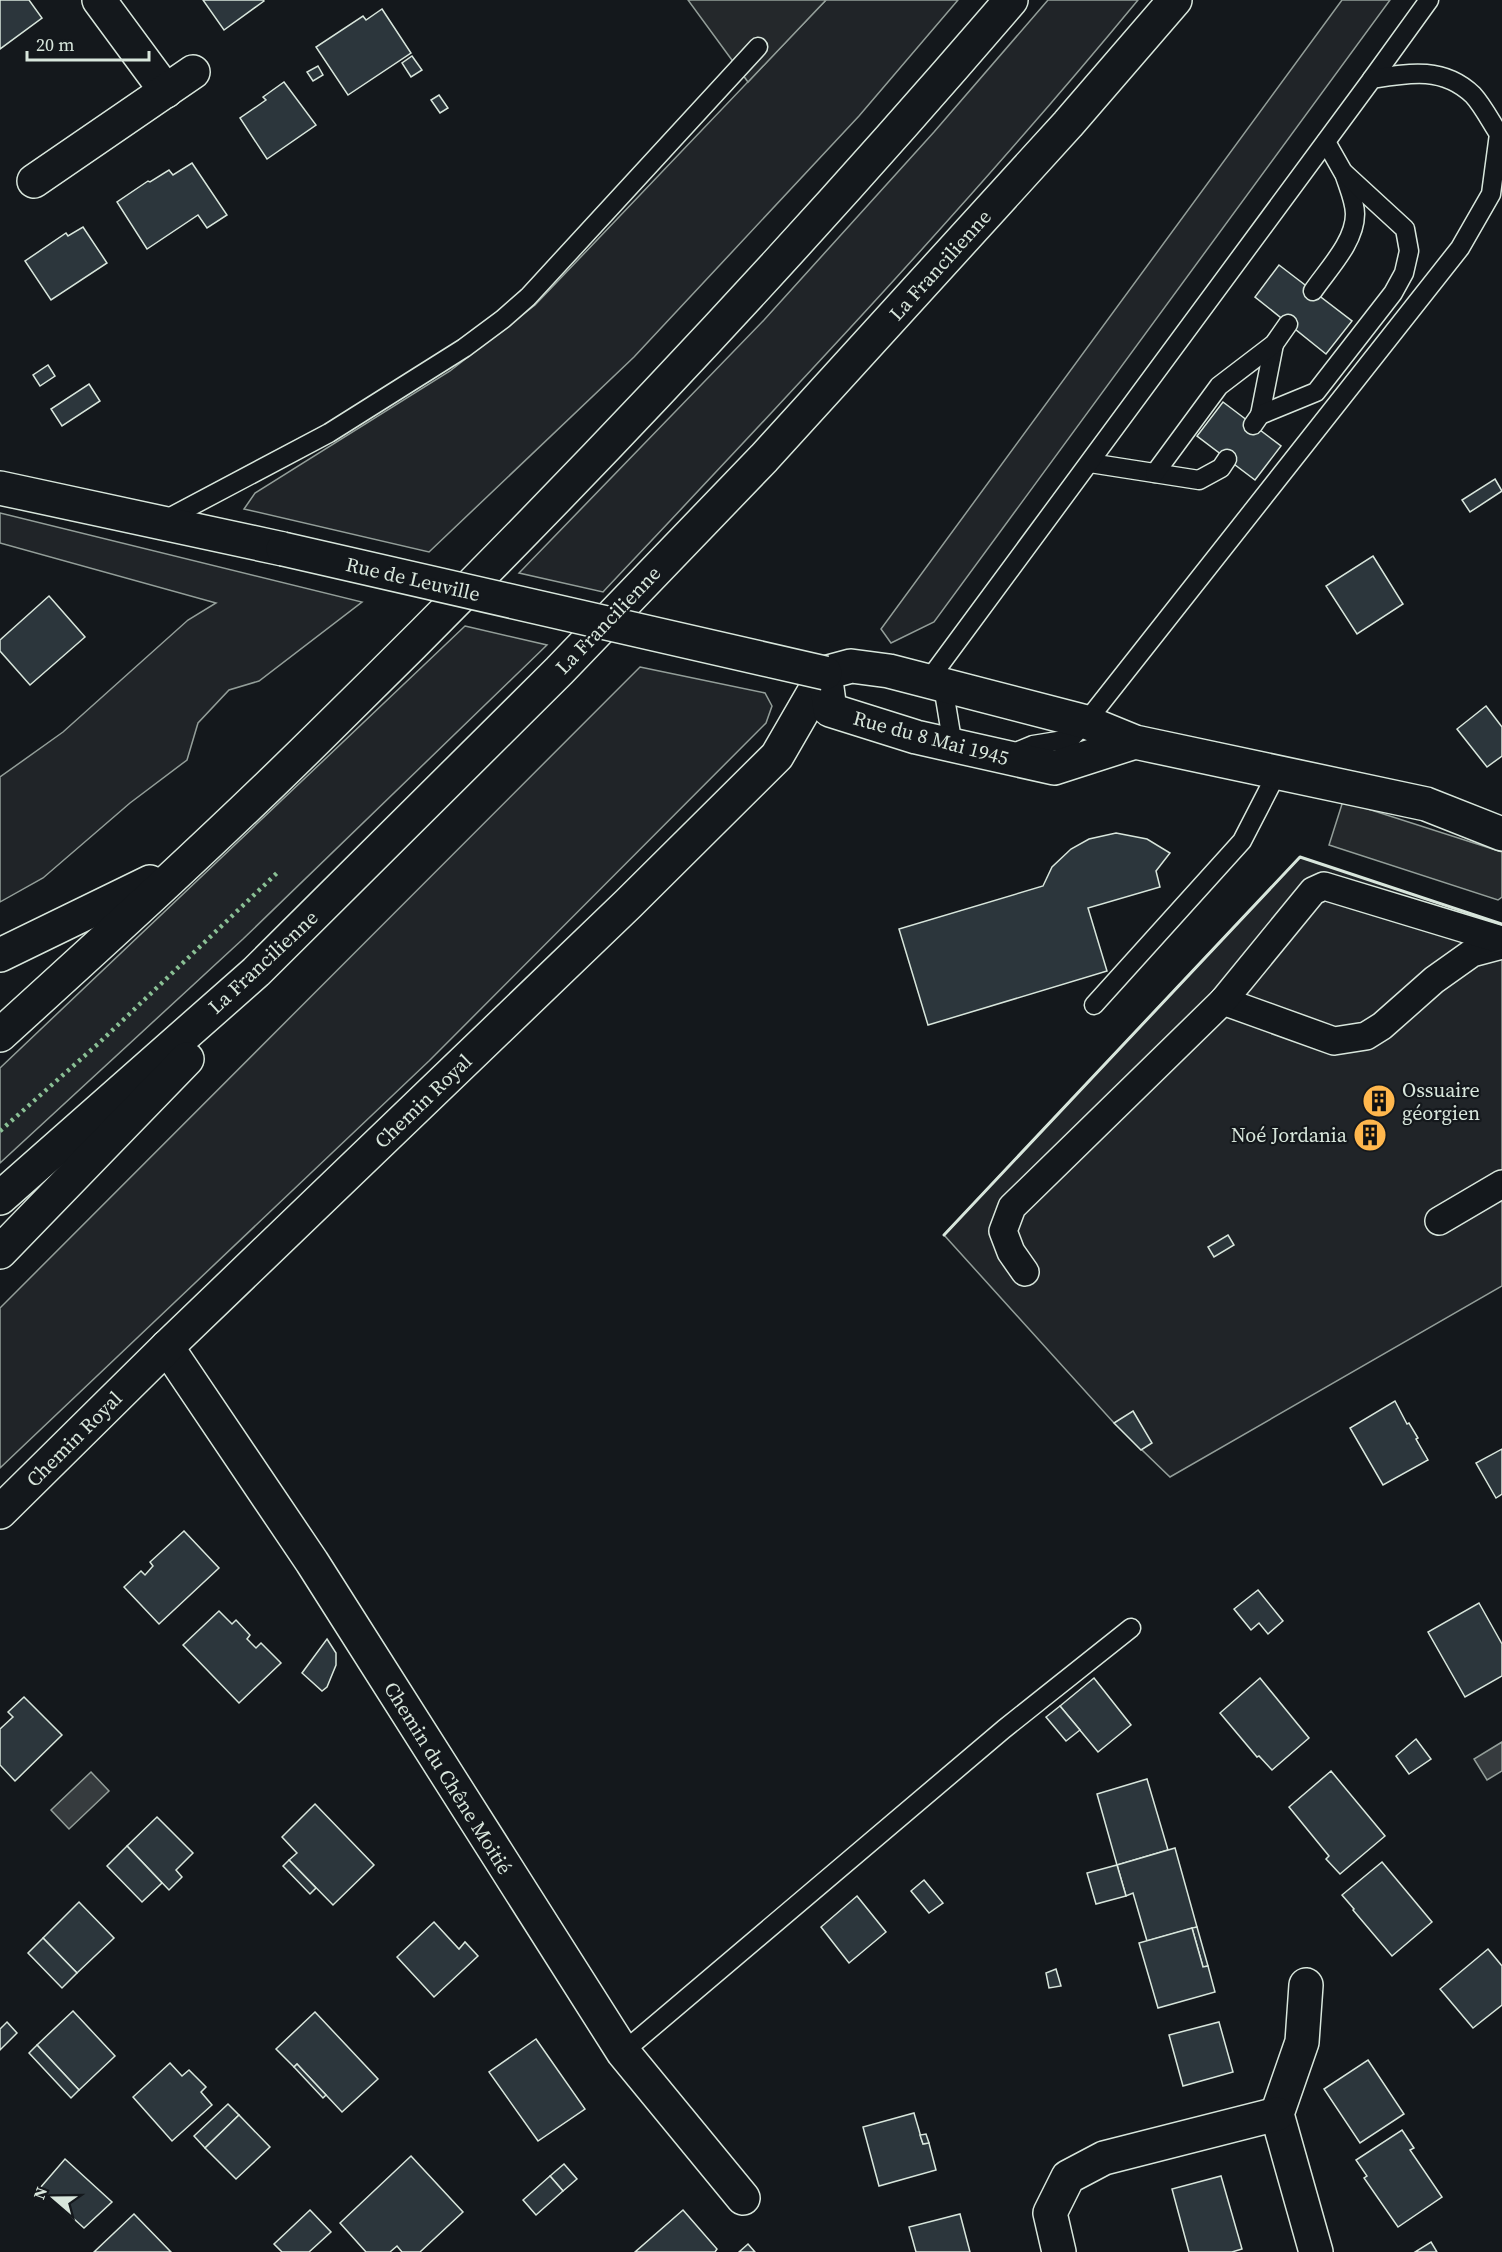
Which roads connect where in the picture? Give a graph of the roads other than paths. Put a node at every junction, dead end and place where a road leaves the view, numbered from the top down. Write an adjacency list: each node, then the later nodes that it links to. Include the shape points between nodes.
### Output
1 (99, 0): 8 (main road)
2 (1011, 0): 29 (main road, via 674,374 446,611 322,735)
3 (1175, 0): 33 (main road, La Francilienne, via 1068,124 764,458 558,671)
4 (1429, 0): 7 (lane)
5 (758, 47): 20 (lane, via 528,297 503,319 329,433)
6 (193, 72): 8 (main road)
7 (1372, 79): 9 (lane, via 1413,72 1447,77 1473,96); 10 (lane)
8 (166, 91): 12 (main road)
9 (1501, 127): 23 (lane, via 1491,194 1460,248)
10 (1326, 142): 11 (lane); 17 (lane)
11 (1343, 172): 13 (lane, via 1356,215 1346,244); 15 (lane, via 1405,229 1410,251 1404,273 1393,293 1316,392 1256,420)
12 (34, 182)
13 (1313, 291)
14 (1288, 324): 15 (lane)
15 (1274, 344): 18 (lane, via 1219,386)
16 (1227, 459): 18 (lane, via 1221,468 1199,480)
17 (1090, 463): 18 (lane); 22 (lane, via 936,670)
18 (1155, 473)
19 (0, 488): 20 (main road, Rue de Leuville)
20 (160, 522): 21 (main road, Rue de Leuville, bridge)
21 (825, 673): 22 (main road, via 850,666 888,671); 25 (main road, Rue du 8 Mai 1945, via 830,710); 42 (main road, Chemin Royal, via 777,756)
22 (943, 686): 23 (main road); 25 (lane)
23 (1086, 722): 24 (main road); 26 (lane, via 1070,740 1033,745)
24 (1135, 742): 26 (main road, Rue du 8 Mai 1945, via 1054,768); 27 (main road)
25 (953, 746): 26 (main road, Rue du 8 Mai 1945)
26 (1001, 758)
27 (1277, 773): 28 (main road, via 1426,804); 35 (lane, via 1242,841)
28 (1502, 834)
29 (181, 867): 32 (main road); 36 (main road)
30 (1502, 940): 34 (street, via 1324,886 1313,891)
31 (1502, 945): 34 (street, via 1472,953 1366,1036 1334,1041)
32 (0, 955)
33 (256, 972): 38 (main road, La Francilienne); 40 (main road, via 195,1050)
34 (1222, 1001): 41 (street, via 1012,1208 1003,1231)
35 (1094, 1005)
36 (0, 1035)
37 (1502, 1184): 39 (street)
38 (0, 1198)
39 (1439, 1221)
40 (0, 1252)
41 (1025, 1272)
42 (167, 1347): 43 (main road, Chemin Royal); 46 (main road, Chemin du Chêne Moitié, via 318,1572)
43 (0, 1512)
44 (1131, 1628): 46 (lane, via 1004,1729)
45 (1306, 1985): 47 (main road, via 1302,2042)
46 (622, 2052): 48 (main road, Chemin du Chêne Moitié)
47 (1277, 2114): 49 (main road, via 1104,2158 1068,2177 1050,2213); 50 (main road)
48 (743, 2198)
49 (1059, 2252)
50 (1316, 2252)

